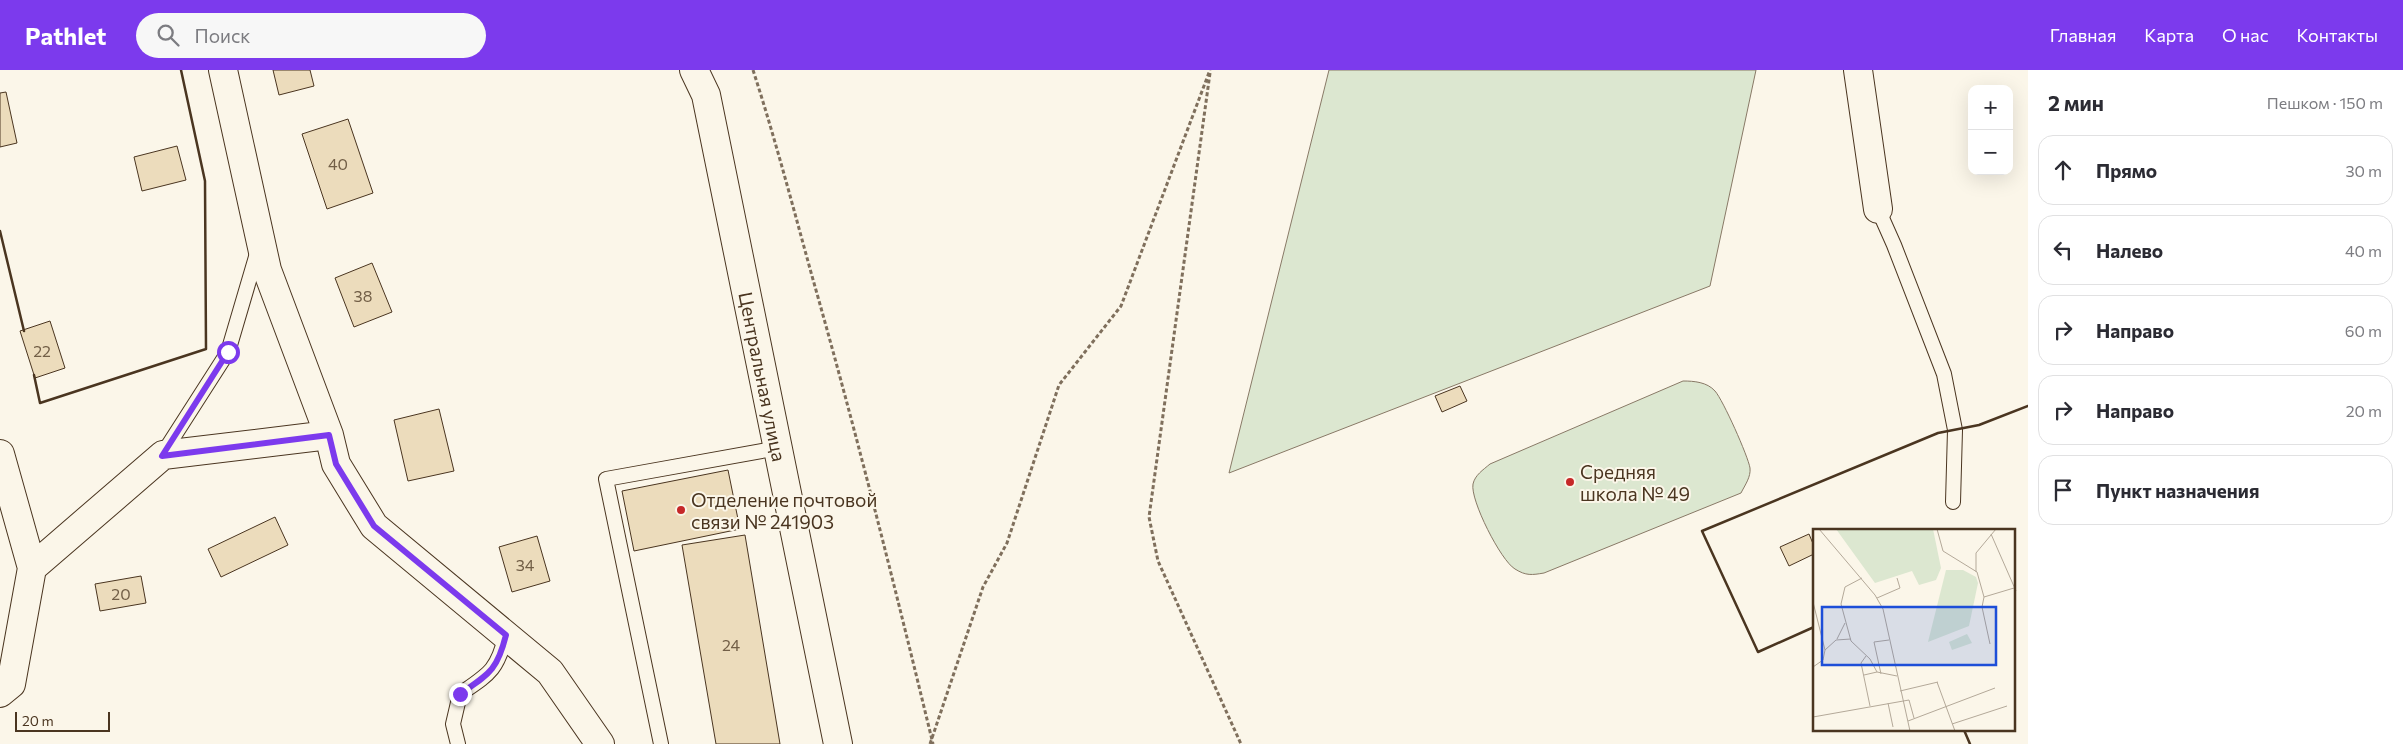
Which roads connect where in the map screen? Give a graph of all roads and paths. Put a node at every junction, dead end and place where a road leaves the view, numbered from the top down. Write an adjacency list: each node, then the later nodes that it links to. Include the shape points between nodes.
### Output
1 (224, 70): 7 (street)
2 (694, 70): 9 (street, Центральная улица, via 706,95)
3 (752, 70): 16 (path, via 766,109 828,332)
4 (1210, 70): 16 (path, via 1121,306 1059,385 1007,543 983,587); 22 (path, via 1149,517 1158,561)
5 (1858, 70): 6 (street)
6 (1878, 209): 12 (lane, via 1944,374 1954,430)
7 (260, 242): 8 (street, via 267,270); 11 (lane, via 228,352)
8 (329, 435): 11 (street); 14 (street, via 336,464 374,526)
9 (778, 448): 19 (lane, via 606,479); 20 (street, Центральная улица)
10 (0, 454): 13 (street)
11 (162, 456): 13 (street)
12 (1953, 502)
13 (32, 568): 15 (street, via 11,684)
14 (506, 635): 17 (lane, via 502,652 490,674 460,694 453,724); 18 (street, via 550,672)
15 (0, 693)
16 (932, 739): 21 (path)
17 (458, 744)
18 (600, 744)
19 (660, 744)
20 (838, 744)
21 (931, 744)
22 (1241, 744)

